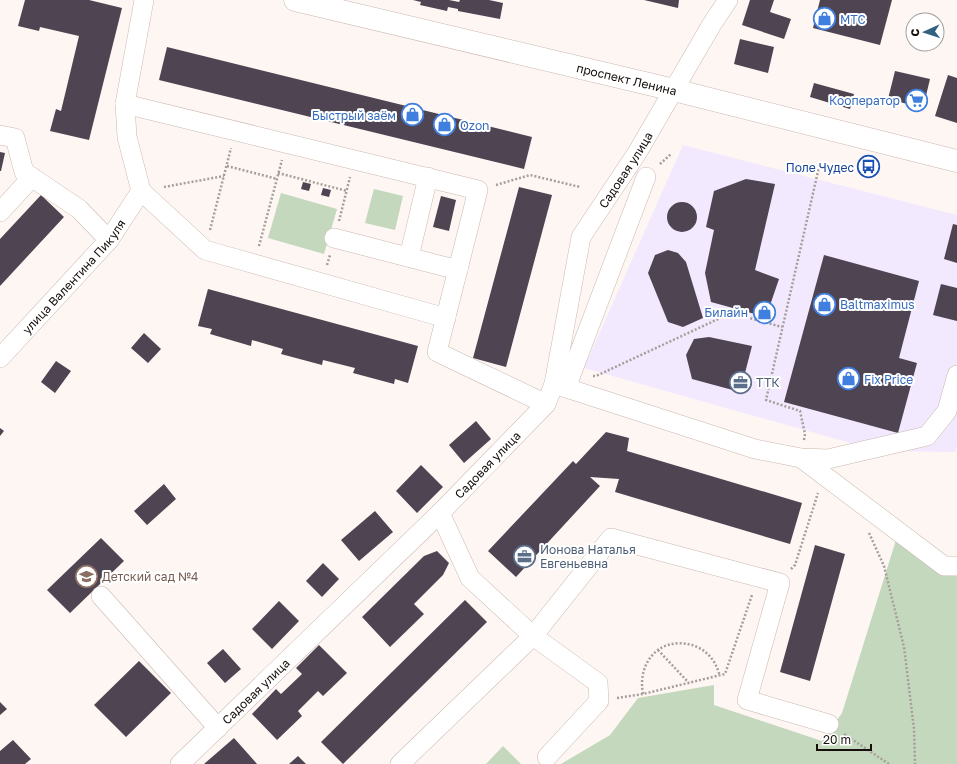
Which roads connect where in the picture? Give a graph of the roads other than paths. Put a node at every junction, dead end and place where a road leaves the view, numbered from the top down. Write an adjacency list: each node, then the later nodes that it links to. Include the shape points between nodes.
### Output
1 (144, 0): 6 (street)
2 (295, 0): 4 (main road, проспект Ленина)
3 (728, 0): 5 (street, Садовая улица)
4 (319, 3): 5 (main road, проспект Ленина)
5 (674, 90): 8 (main road, проспект Ленина); 22 (street, Садовая улица, via 637,153 581,237)
6 (125, 104): 11 (street); 12 (street, via 127,137)
7 (0, 135): 9 (street, via 15,138)
8 (957, 161)
9 (28, 175): 13 (street); 14 (street); 16 (street, via 79,209)
10 (646, 177): 22 (street)
11 (428, 178): 17 (street); 18 (street, via 478,190)
12 (142, 191): 16 (street, улица Валентина Пикуля); 19 (street, via 205,250)
13 (0, 192)
14 (0, 212)
15 (334, 238): 17 (street)
16 (109, 240): 20 (street, улица Валентина Пикуля)
17 (409, 257): 18 (street)
18 (458, 270): 19 (street)
19 (446, 318): 23 (street, via 437,352)
20 (0, 358)
21 (957, 375): 24 (street, via 947,411 927,436 828,459)
22 (560, 386): 23 (street, Садовая улица); 24 (street, via 755,449)
23 (546, 404): 25 (street, Садовая улица)
24 (801, 458): 26 (street, via 944,566)
25 (440, 513): 28 (street, via 470,578); 30 (street, Садовая улица)
26 (957, 566)
27 (102, 596): 30 (street)
28 (533, 636): 29 (street, via 611,538 780,583 747,700); 31 (street, via 598,683 598,701); 33 (street)
29 (829, 724)
30 (218, 728): 32 (street, Садовая улица)
31 (547, 757)
32 (180, 764)
33 (400, 764)

